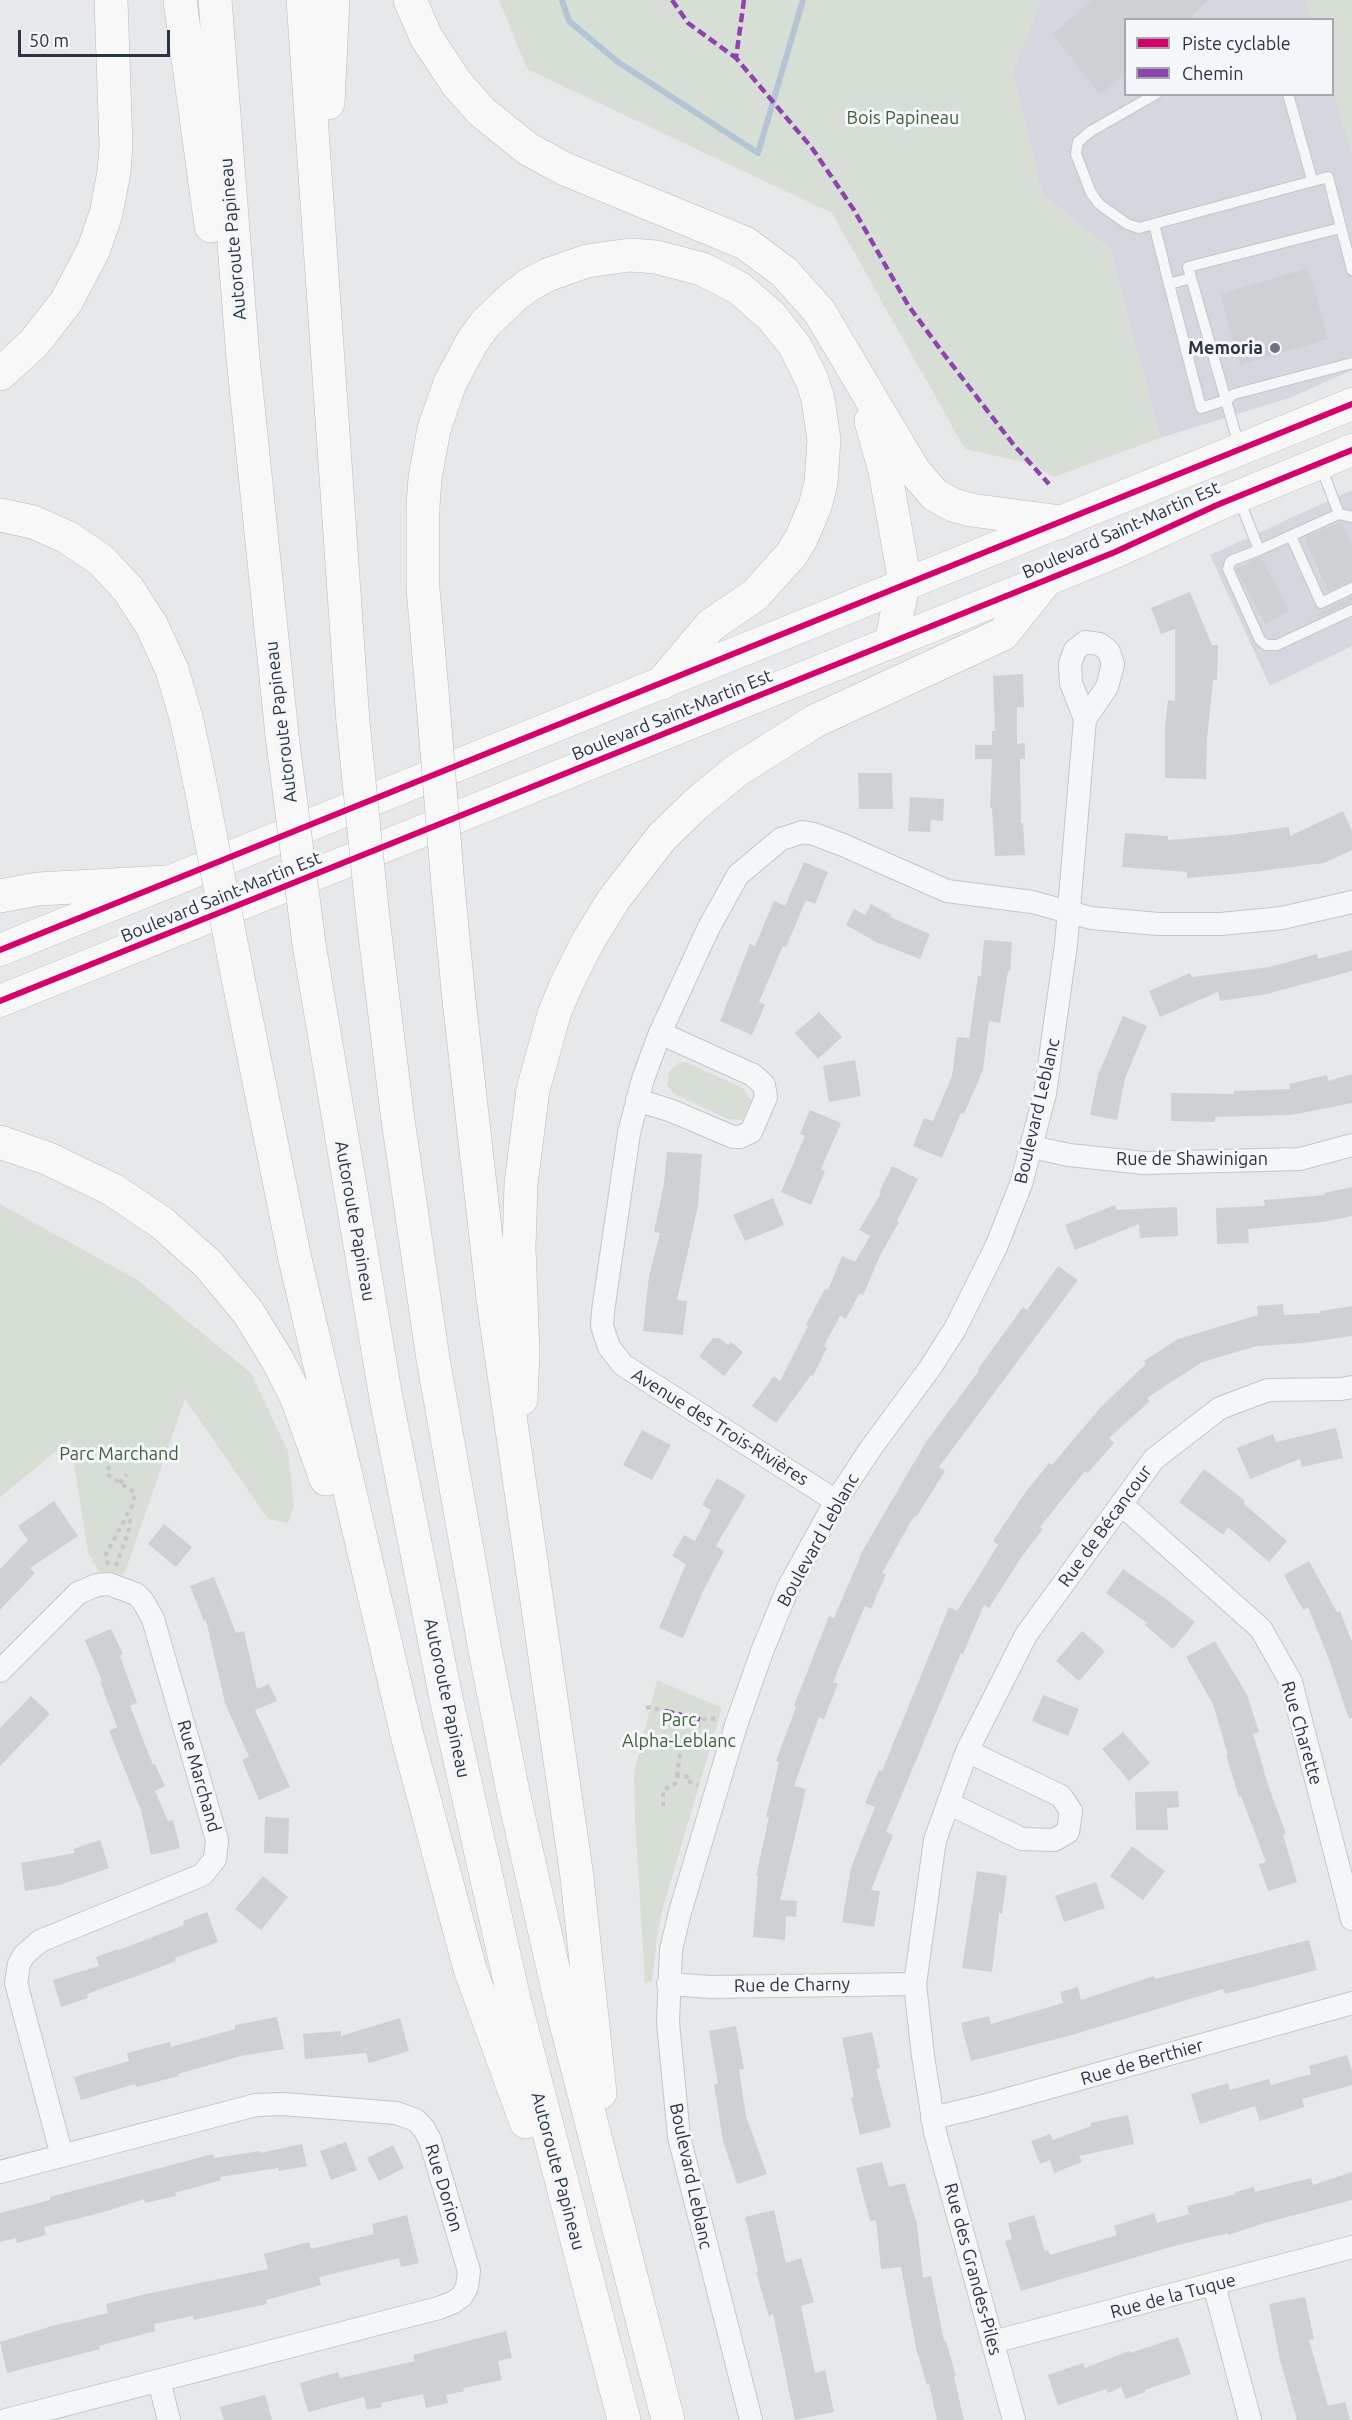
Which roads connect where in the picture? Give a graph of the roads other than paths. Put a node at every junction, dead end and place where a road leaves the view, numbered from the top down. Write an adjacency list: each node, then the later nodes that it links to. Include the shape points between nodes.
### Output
1 (111, 0): 17 (highway, via 116,146 106,214 93,251 66,302 34,343)
2 (180, 0): 36 (highway)
3 (215, 0): 36 (highway, Autoroute Papineau, via 238,305)
4 (303, 0): 12 (highway)
5 (333, 0): 12 (highway)
6 (410, 0): 18 (highway, via 446,69 497,125 547,160 729,236 772,261 819,311)
7 (1152, 96): 10 (lane, via 1091,131 1075,149 1094,200 1133,227)
8 (1289, 96): 9 (lane)
9 (1312, 180): 10 (lane); 11 (lane, via 1328,177)
10 (1154, 224): 15 (lane)
11 (1340, 228): 13 (lane); 14 (lane, via 1188,267)
12 (319, 251): 65 (highway, bridge, via 353,723 373,918 433,1359 471,1580 531,1872)
13 (1352, 270)
14 (1191, 278): 15 (lane); 19 (lane)
15 (1169, 284): 19 (lane, via 1201,408)
16 (1352, 363): 19 (lane, via 1234,394)
17 (0, 374)
18 (858, 380): 28 (highway, via 914,471 935,495 971,510); 32 (highway, via 885,471)
19 (1226, 400): 21 (lane)
20 (1352, 404): 21 (main road, Boulevard Saint-Martin Est)
21 (1240, 449): 28 (main road, Boulevard Saint-Martin Est)
22 (1352, 450): 23 (main road, Boulevard Saint-Martin Est)
23 (1319, 463): 24 (main road, Boulevard Saint-Martin Est); 25 (lane)
24 (1238, 496): 30 (lane); 31 (main road, Boulevard Saint-Martin Est)
25 (1339, 514): 27 (lane); 29 (lane)
26 (0, 515): 54 (highway, bridge, via 33,522 67,537 101,560 128,589 152,626 172,670 200,783 295,1259)
27 (1352, 517)
28 (1061, 522): 32 (main road, Boulevard Saint-Martin Est)
29 (1291, 536): 30 (lane); 33 (lane, via 1321,603)
30 (1259, 549): 34 (lane, via 1233,560 1228,569 1260,640 1266,645 1277,645)
31 (1046, 580): 35 (main road, Boulevard Saint-Martin Est); 51 (highway, via 1003,634 815,721 764,751 712,789 646,856 586,944 552,1023 533,1090 525,1140 519,1225 523,1352)
32 (903, 586): 35 (highway); 37 (main road, Boulevard Saint-Martin Est)
33 (1352, 588)
34 (1352, 610)
35 (891, 642): 44 (main road, Boulevard Saint-Martin Est)
36 (275, 680): 68 (highway, Autoroute Papineau, bridge, via 309,944 386,1398 446,1698 517,2011)
37 (662, 683): 39 (main road, Boulevard Saint-Martin Est); 51 (highway, bridge, via 711,624 756,595 791,555 821,483 823,430 818,399 799,354 756,302 739,288 702,269 630,255 588,261 547,275 513,297 485,324 450,383 434,429 425,478 423,589 448,886 478,1181)
38 (1085, 719): 42 (street, Boulevard Leblanc)
39 (166, 882): 40 (highway, via 38,889); 43 (main road, Boulevard Saint-Martin Est)
40 (0, 896)
41 (1352, 902): 42 (street, Avenue des Trois-Rivières, via 1282,918 1221,924 1158,924 1091,918)
42 (1070, 912): 45 (street, Avenue des Trois-Rivières, via 1032,902 947,891 825,838 795,833 781,838 749,863 732,884); 49 (street, Boulevard Leblanc, via 1052,1050)
43 (0, 950)
44 (0, 1001)
45 (660, 1033): 46 (street, Avenue des Trois-Rivières); 46 (street, via 753,1075 764,1085 766,1098 751,1132 740,1137)
46 (637, 1100): 52 (street, Avenue des Trois-Rivières, via 603,1311 602,1326 609,1347 632,1372)
47 (0, 1142): 54 (highway, via 50,1159 113,1190 170,1229 215,1272 248,1312 278,1361 306,1420 328,1486)
48 (1352, 1145): 49 (street, Rue de Shawinigan, via 1300,1158 1144,1163)
49 (1032, 1147): 52 (street, Boulevard Leblanc, via 1010,1215 967,1307 936,1360)
50 (1352, 1387): 53 (street, Rue de Bécancour, via 1268,1390 1220,1408 1154,1459)
51 (516, 1473): 65 (highway, via 581,1904)
52 (836, 1501): 59 (street, Boulevard Leblanc, via 788,1588 752,1678 681,1912 671,1950)
53 (1121, 1504): 56 (street, Rue de Bécancour, via 1026,1635); 58 (street, Rue Charette, via 1261,1629 1291,1682)
54 (361, 1544): 68 (highway, via 470,1970)
55 (0, 1671): 63 (street, Rue Marchand, via 78,1593 109,1584 135,1594 153,1619 217,1840 215,1858 202,1875 40,1941 19,1964 16,1983)
56 (968, 1751): 57 (street, Rue de Bécancour); 57 (street, via 1061,1796 1071,1811 1068,1832 1054,1840 1022,1839)
57 (948, 1803): 60 (street, Rue de Bécancour, via 935,1840)
58 (1352, 1919)
59 (668, 1984): 60 (street, Rue de Charny); 75 (street, Boulevard Leblanc, via 671,2070 680,2145)
60 (915, 1984): 62 (street, Rue de Bécancour)
61 (1352, 2003): 62 (street, Rue de Berthier)
62 (932, 2118): 69 (street, Rue des Grandes-Piles)
63 (62, 2156): 64 (street, Rue Dorion); 70 (street, Rue Dorion, via 270,2104 396,2113 416,2120 430,2140 469,2271 462,2296 439,2308)
64 (0, 2172)
65 (612, 2207): 74 (highway)
66 (1352, 2247): 67 (street, Rue de la Tuque)
67 (1214, 2285): 69 (street, Rue de la Tuque); 77 (street)
68 (596, 2317): 73 (highway, Autoroute Papineau)
69 (993, 2342): 76 (street, Rue des Grandes-Piles)
70 (159, 2381): 71 (street, Rue Dorion); 72 (street)
71 (6, 2420)
72 (169, 2420)
73 (624, 2420)
74 (668, 2420)
75 (751, 2420)
76 (1014, 2420)
77 (1250, 2420)

